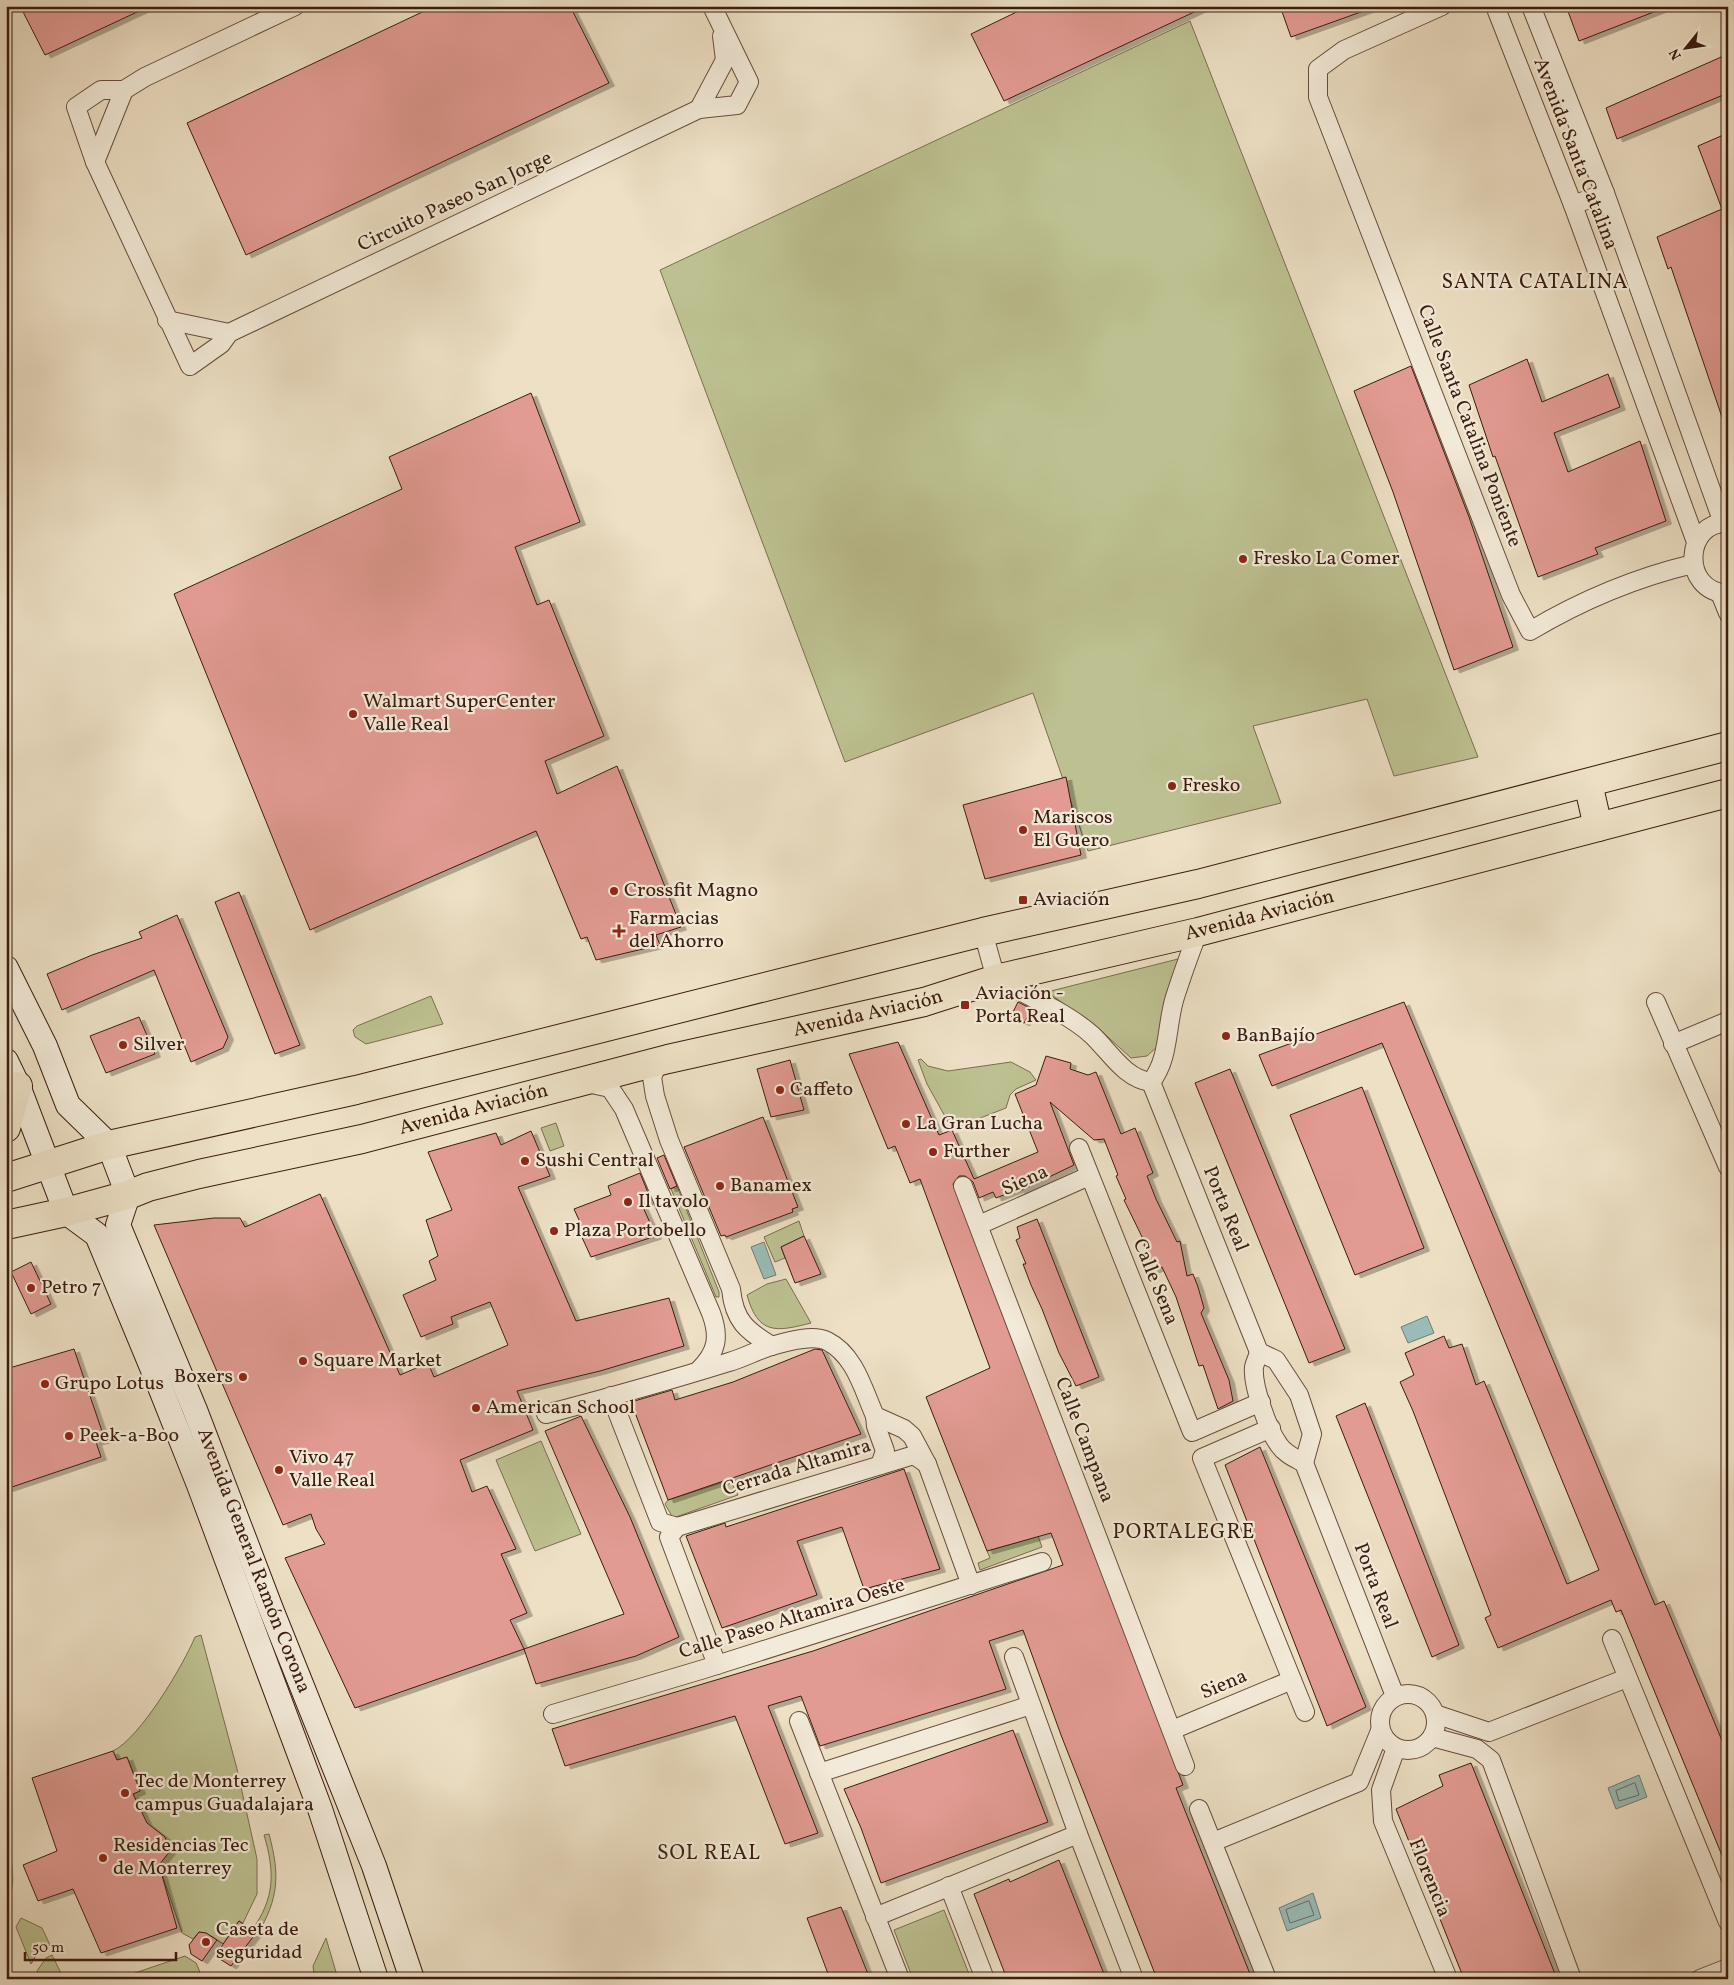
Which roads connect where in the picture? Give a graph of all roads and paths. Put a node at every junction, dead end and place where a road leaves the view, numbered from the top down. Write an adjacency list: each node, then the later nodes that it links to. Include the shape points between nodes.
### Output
1 (294, 6): 7 (street, Circuito Paseo San Jorge)
2 (712, 6): 6 (street, Circuito Paseo San Jorge)
3 (1442, 6): 16 (street, Calle Santa Catalina Poniente, via 1344,50 1318,69 1318,97 1511,595 1530,631 1625,583)
4 (1495, 6): 11 (street, Avenida Santa Catalina)
5 (1531, 6): 10 (street, Avenida Santa Catalina)
6 (721, 25): 8 (street, Circuito Paseo San Jorge, via 725,60); 8 (street, Circuito Paseo San Jorge, via 750,82 737,104)
7 (124, 90): 9 (street); 9 (street, Circuito Paseo San Jorge, via 101,90 76,107)
8 (700, 109): 13 (street, Circuito Paseo San Jorge)
9 (95, 162): 12 (street, Circuito Paseo San Jorge)
10 (1605, 193): 11 (street); 14 (street, Avenida Santa Catalina)
11 (1573, 205): 15 (street, Avenida Santa Catalina)
12 (167, 320): 13 (street); 13 (street, Circuito Paseo San Jorge, via 190,366 220,344)
13 (229, 333)
14 (1725, 523): 15 (street, via 1707,529)
15 (1696, 542): 16 (street)
16 (1693, 564): 17 (street, via 1702,583)
17 (1724, 594): 18 (street)
18 (1728, 613)
19 (1728, 746): 20 (main road)
20 (1588, 783): 22 (main road); 23 (main road, via 1198,884)
21 (1728, 793): 22 (main road, Avenida Aviación)
22 (1598, 826): 24 (main road, Avenida Aviación)
23 (983, 932): 26 (street); 37 (main road, via 356,1090)
24 (1198, 932): 26 (main road, Avenida Aviación); 33 (street, via 1174,999 1158,1073)
25 (6, 968): 37 (main road, via 46,1046 68,1105)
26 (996, 979): 31 (main road, Avenida Aviación, via 924,1002); 33 (street, via 1038,1000 1092,1034 1117,1062 1139,1080)
27 (1656, 1002): 29 (street)
28 (1728, 1021): 29 (street)
29 (1673, 1044): 41 (street)
30 (6, 1061): 34 (main road)
31 (659, 1062): 32 (main road, Avenida Aviación); 36 (street, via 652,1077)
32 (580, 1081): 39 (street, via 610,1088 624,1108); 45 (main road, Avenida Aviación, via 353,1141 148,1186)
33 (1150, 1082): 50 (street, Porta Real)
34 (18, 1086): 35 (main road); 40 (main road)
35 (6, 1128)
36 (668, 1140): 39 (street); 49 (street, via 727,1280 739,1318 748,1332)
37 (109, 1145): 40 (main road); 45 (main road)
38 (1079, 1148): 42 (street, Calle Sena)
39 (643, 1151): 51 (street, via 716,1328 712,1357)
40 (47, 1166): 43 (main road); 46 (main road)
41 (1728, 1167)
42 (1089, 1176): 48 (street, Siena); 53 (street, Calle Sena, via 1192,1432)
43 (6, 1178)
44 (963, 1186): 48 (street, Calle Campana)
45 (128, 1195): 46 (main road, Avenida Aviación); 88 (main road, Avenida General Ramón Corona, via 118,1226 195,1410 374,1866)
46 (66, 1212): 47 (main road, Avenida Aviación); 87 (main road, Avenida General Ramón Corona, via 97,1235 158,1382 320,1809)
47 (6, 1224)
48 (979, 1225): 74 (street, Calle Campana)
49 (772, 1346): 51 (street); 55 (street, via 812,1339 825,1340 839,1348 852,1364)
50 (1260, 1352): 53 (street, via 1254,1367); 57 (street, via 1276,1360 1300,1395 1312,1434)
51 (699, 1370): 52 (street)
52 (611, 1396): 54 (street); 60 (street, via 660,1522)
53 (1261, 1402): 56 (street)
54 (546, 1414)
55 (875, 1416): 58 (street, via 912,1436); 59 (street, via 885,1451)
56 (1271, 1428): 57 (street, via 1289,1456); 67 (street, via 1202,1458)
57 (1304, 1463): 68 (street, Porta Real)
58 (927, 1464): 59 (street, Cerrada Altamira, via 914,1455); 62 (street)
59 (880, 1466): 60 (street, Cerrada Altamira)
60 (677, 1527): 65 (street, via 668,1537)
61 (1042, 1562): 62 (street, Calle Paseo Altamira Oeste)
62 (976, 1584): 65 (street, Calle Paseo Altamira Oeste)
63 (1612, 1640): 66 (street)
64 (1014, 1657): 69 (street)
65 (711, 1667): 71 (street, Calle Paseo Altamira Oeste)
66 (1626, 1678): 72 (street, via 1489,1732); 85 (street)
67 (1292, 1680): 70 (street); 74 (street, Siena)
68 (1395, 1696): 72 (street, via 1412,1694 1426,1700); 75 (street, via 1385,1705 1380,1717)
69 (1031, 1705): 79 (street); 81 (street)
70 (1305, 1712)
71 (553, 1714)
72 (1435, 1714): 76 (street, via 1436,1726)
73 (799, 1721): 79 (street)
74 (1172, 1730): 78 (street, Calle Campana)
75 (1380, 1731): 77 (street); 82 (street, via 1359,1782)
76 (1432, 1737): 77 (street, via 1410,1751); 94 (street, via 1477,1749 1491,1760)
77 (1396, 1748): 93 (street, Florencia, via 1381,1790 1383,1821)
78 (1185, 1766)
79 (819, 1773): 84 (street)
80 (1199, 1809): 82 (street)
81 (1078, 1834): 83 (street); 91 (street)
82 (1213, 1842): 92 (street)
83 (949, 1886): 84 (street); 90 (street)
84 (875, 1917): 89 (street)
85 (1728, 1922)
86 (1728, 1968): 95 (street)
87 (376, 1979)
88 (412, 1979)
89 (900, 1979)
90 (985, 1979)
91 (1134, 1979)
92 (1267, 1979)
93 (1448, 1979)
94 (1572, 1979)
95 (1700, 1979)

